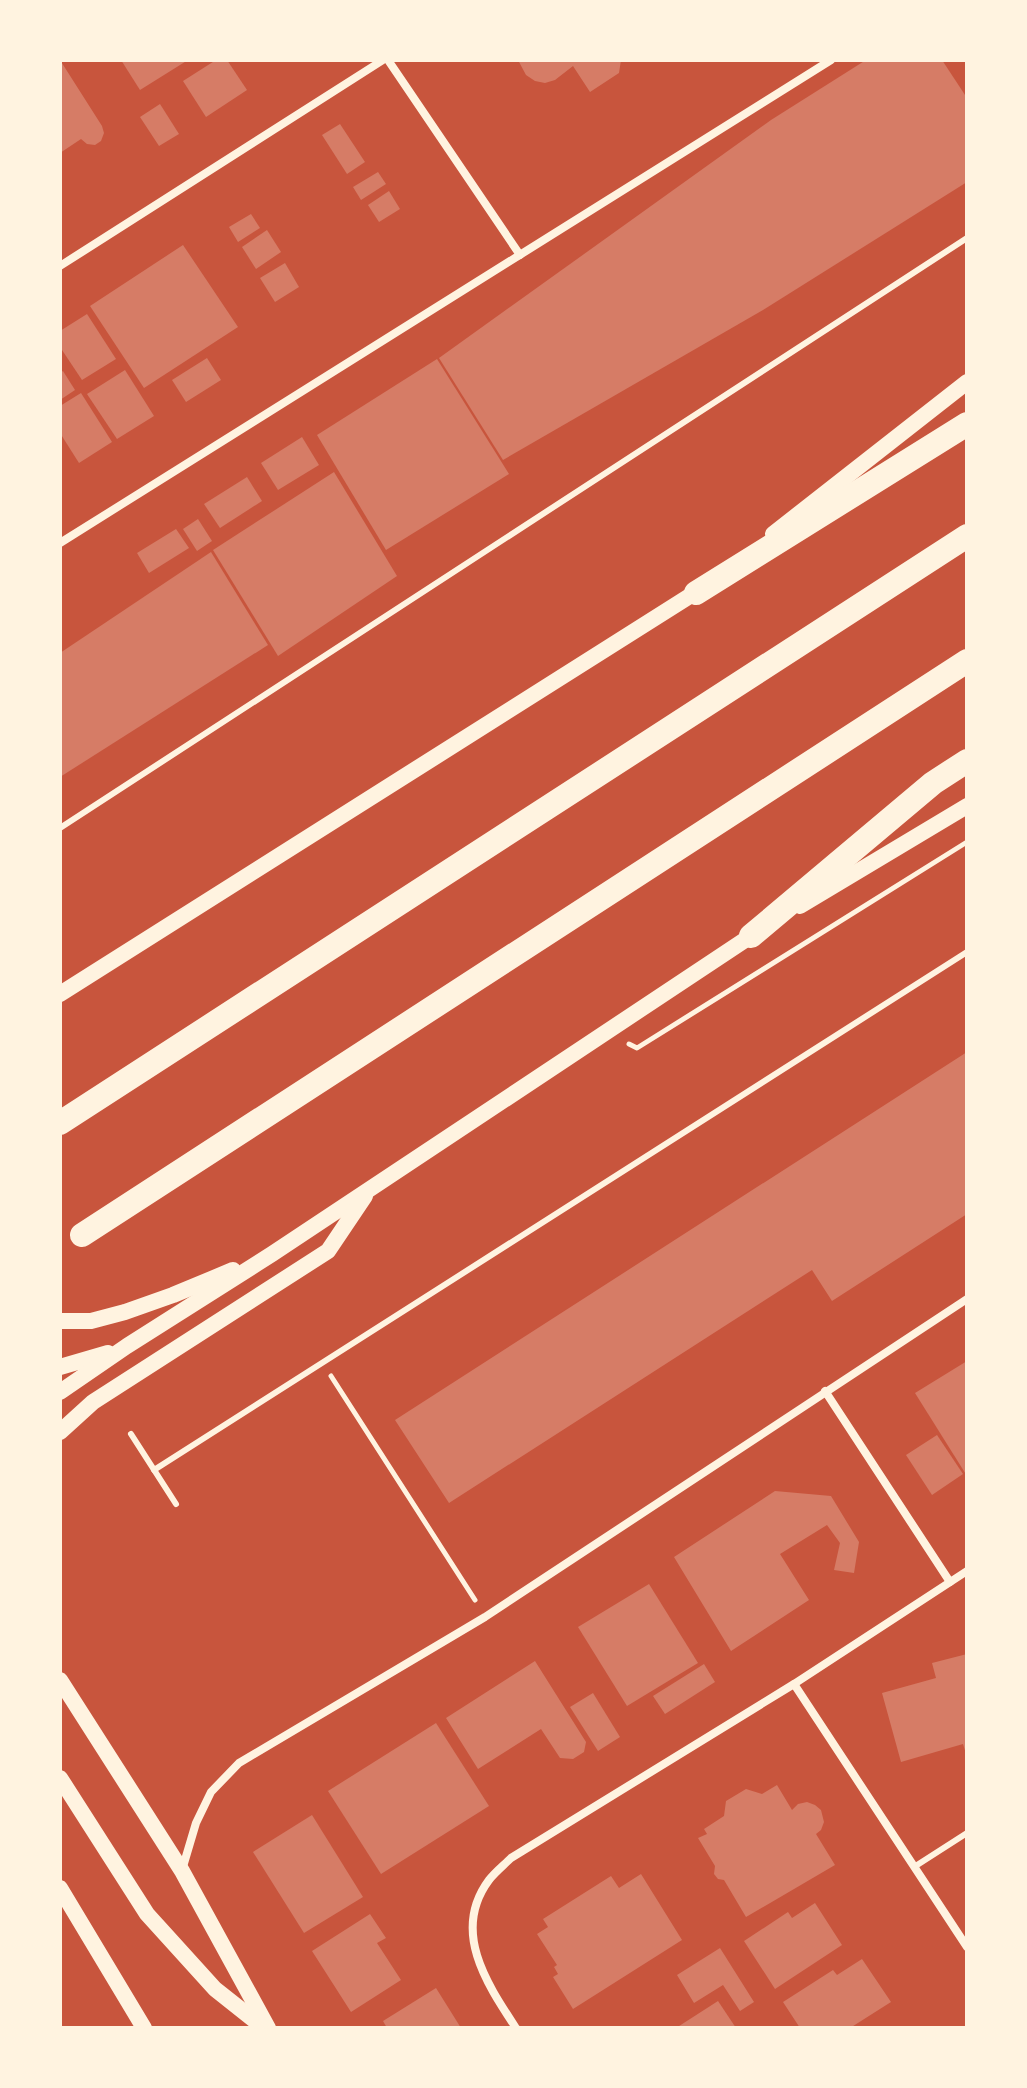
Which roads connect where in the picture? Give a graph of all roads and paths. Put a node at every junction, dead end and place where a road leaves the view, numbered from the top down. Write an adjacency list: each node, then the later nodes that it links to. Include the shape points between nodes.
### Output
1 (386, 60): 4 (street); 5 (street)
2 (831, 60): 4 (street)
3 (967, 238): 14 (lane)
4 (520, 255): 9 (street)
5 (60, 266)
6 (967, 382): 10 (main road)
7 (967, 424): 10 (highway)
8 (967, 536): 20 (highway)
9 (60, 543)
10 (696, 593): 18 (main road)
11 (967, 661): 22 (highway)
12 (967, 761): 16 (highway, via 933,783)
13 (967, 806): 16 (main road)
14 (60, 828)
15 (967, 842): 19 (path, via 637,1048)
16 (751, 936): 19 (main road)
17 (967, 952): 27 (lane)
18 (60, 994)
19 (607, 1031): 21 (main road)
20 (60, 1123)
21 (369, 1190): 23 (main road); 31 (main road, via 328,1251 93,1402)
22 (82, 1235)
23 (272, 1254): 25 (main road, via 125,1312 91,1321); 26 (main road)
24 (967, 1299): 29 (street)
25 (60, 1321)
26 (127, 1346): 28 (main road); 30 (main road)
27 (322, 1362): 33 (lane); 37 (path)
28 (60, 1367)
29 (825, 1391): 36 (street); 37 (street)
30 (60, 1392)
31 (60, 1432)
32 (131, 1434): 33 (lane)
33 (154, 1470): 34 (lane)
34 (176, 1504)
35 (967, 1571): 36 (street)
36 (950, 1582): 39 (street)
37 (485, 1617): 43 (street, via 239,1763 211,1792)
38 (60, 1680): 43 (main road)
39 (794, 1684): 42 (street); 48 (street, via 511,1858 489,1880 475,1907 473,1944 487,1983)
40 (60, 1778): 47 (main road, via 147,1914 215,1989)
41 (967, 1833): 42 (lane)
42 (914, 1867): 45 (street)
43 (182, 1871): 47 (main road)
44 (60, 1888): 46 (main road)
45 (967, 1947)
46 (139, 2023)
47 (266, 2028)
48 (516, 2028)

